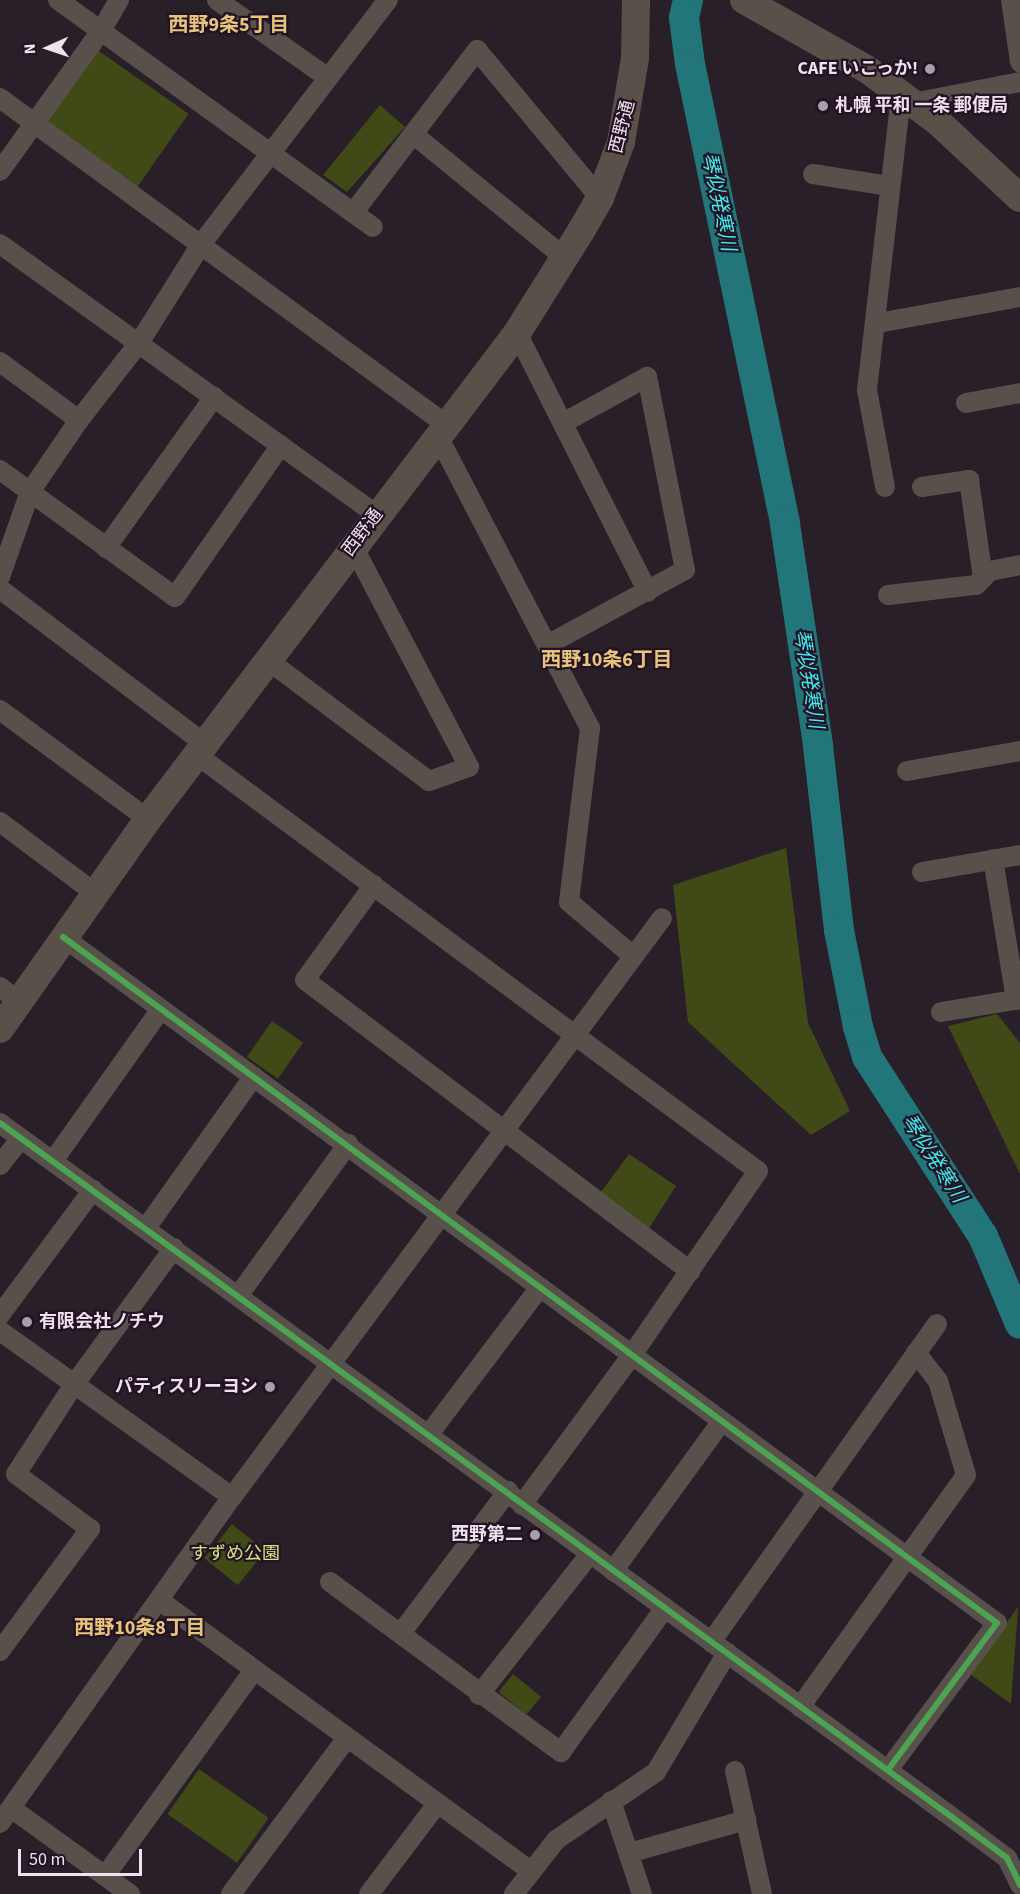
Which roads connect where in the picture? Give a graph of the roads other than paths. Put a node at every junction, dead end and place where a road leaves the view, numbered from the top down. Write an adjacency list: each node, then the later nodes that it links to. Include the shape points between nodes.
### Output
1 (58, 0): 8 (street)
2 (119, 0): 8 (street)
3 (217, 0): 10 (street)
4 (636, 0): 20 (street, 西野通, via 630,102 621,142)
5 (1011, 0): 9 (street)
6 (758, 3): 13 (street, via 868,70)
7 (377, 4): 10 (street)
8 (101, 31): 14 (street); 16 (street)
9 (1020, 62)
10 (327, 77): 16 (street)
11 (1020, 82): 13 (street)
12 (0, 98): 14 (street)
13 (907, 99): 19 (street); 21 (street)
14 (34, 123): 17 (street); 24 (street)
15 (413, 134): 20 (street, via 477,50); 22 (street); 26 (street)
16 (268, 152): 22 (street); 24 (street)
17 (0, 171)
18 (813, 174): 19 (street)
19 (890, 186): 28 (street)
20 (600, 198): 26 (street, 西野通)
21 (1020, 198)
22 (353, 213): 23 (street)
23 (373, 227)
24 (202, 243): 30 (street); 37 (street)
25 (0, 244): 30 (street)
26 (564, 257): 29 (street, 西野通)
27 (1020, 297): 28 (street)
28 (878, 323): 40 (street, via 867,390)
29 (517, 333): 36 (street); 37 (street, 西野通)
30 (139, 343): 33 (street); 35 (street)
31 (0, 362): 35 (street)
32 (1020, 393): 34 (street)
33 (214, 397): 38 (street); 45 (street)
34 (966, 402)
35 (80, 420): 42 (street)
36 (563, 423): 50 (street); 50 (street, via 647,377 685,570)
37 (444, 432): 43 (street, 西野通); 52 (street)
38 (281, 445): 43 (street); 45 (street, via 175,597)
39 (0, 470): 42 (street)
40 (885, 487)
41 (922, 487): 48 (street, via 969,480)
42 (30, 492): 45 (street); 47 (street)
43 (377, 515): 44 (street, 西野通)
44 (353, 546): 53 (street, 西野通); 53 (street, via 469,767 429,781)
45 (106, 548)
46 (1020, 565): 48 (street, via 990,571)
47 (0, 577)
48 (983, 578): 51 (street, via 976,585)
49 (0, 589): 55 (street)
50 (648, 592): 52 (street)
51 (888, 595)
52 (547, 645): 67 (street, via 590,728 569,902)
53 (269, 661): 55 (street, 西野通)
54 (0, 710): 58 (street)
55 (201, 750): 58 (street, 西野通); 63 (street)
56 (1020, 751): 57 (street)
57 (907, 771)
58 (148, 819): 64 (street, 西野通)
59 (0, 822): 64 (street)
60 (1020, 855): 61 (street)
61 (993, 859): 62 (street); 69 (street)
62 (922, 872)
63 (374, 885): 73 (street); 76 (street, via 305,980)
64 (95, 893): 66 (street, 西野通)
65 (662, 918): 67 (street)
66 (63, 937): 68 (street, 西野通); 70 (street)
67 (633, 956): 73 (street)
68 (9, 994): 72 (street, 西野通)
69 (1018, 999): 71 (street)
70 (161, 1009): 74 (street); 79 (street)
71 (942, 1012)
72 (0, 1029)
73 (578, 1035): 76 (street); 85 (street, via 758,1171)
74 (254, 1076): 78 (street); 83 (street)
75 (0, 1123): 77 (street)
76 (506, 1131): 82 (street); 85 (street)
77 (20, 1139): 79 (street); 80 (street)
78 (348, 1144): 82 (street); 87 (street)
79 (53, 1161): 81 (street)
80 (0, 1165)
81 (93, 1190): 83 (street); 88 (street)
82 (443, 1216): 86 (street); 93 (street)
83 (146, 1228): 84 (street)
84 (174, 1248): 87 (street); 94 (street)
85 (690, 1271): 92 (street)
86 (540, 1287): 92 (street); 96 (street)
87 (238, 1296): 93 (street)
88 (0, 1315)
89 (937, 1324): 91 (street)
90 (0, 1331): 94 (street)
91 (916, 1353): 98 (street); 102 (street, via 938,1381 966,1475)
92 (632, 1355): 95 (street); 100 (street)
93 (333, 1365): 96 (street); 99 (street)
94 (73, 1386): 99 (street); 109 (street, via 16,1474 90,1529)
95 (722, 1421): 98 (street); 103 (street)
96 (429, 1434): 97 (street)
97 (508, 1491): 100 (street); 107 (street)
98 (818, 1492): 102 (street); 108 (street)
99 (232, 1497): 105 (street)
100 (522, 1505): 101 (street)
101 (590, 1554): 103 (street); 112 (street)
102 (906, 1556): 113 (street); 115 (street, via 997,1623)
103 (613, 1571): 106 (street)
104 (330, 1582): 107 (street)
105 (159, 1600): 111 (street); 119 (street)
106 (665, 1608): 108 (street); 112 (street, via 561,1752)
107 (401, 1633): 112 (street)
108 (711, 1642): 110 (street)
109 (0, 1651)
110 (727, 1653): 113 (street); 117 (street, via 656,1772)
111 (255, 1670): 114 (street); 123 (street)
112 (479, 1695)
113 (800, 1707): 115 (street)
114 (347, 1738): 118 (street); 126 (street)
115 (888, 1770): 124 (street, via 1007,1858)
116 (735, 1771): 120 (street)
117 (611, 1801): 121 (street); 122 (street, via 556,1840)
118 (437, 1804): 122 (street); 127 (street)
119 (5, 1816): 123 (street)
120 (746, 1820): 121 (street); 130 (street)
121 (629, 1853): 129 (street)
122 (531, 1871): 128 (street)
123 (105, 1876): 125 (street)
124 (1020, 1885)
125 (130, 1894)
126 (231, 1894)
127 (369, 1894)
128 (514, 1894)
129 (642, 1894)
130 (762, 1894)

